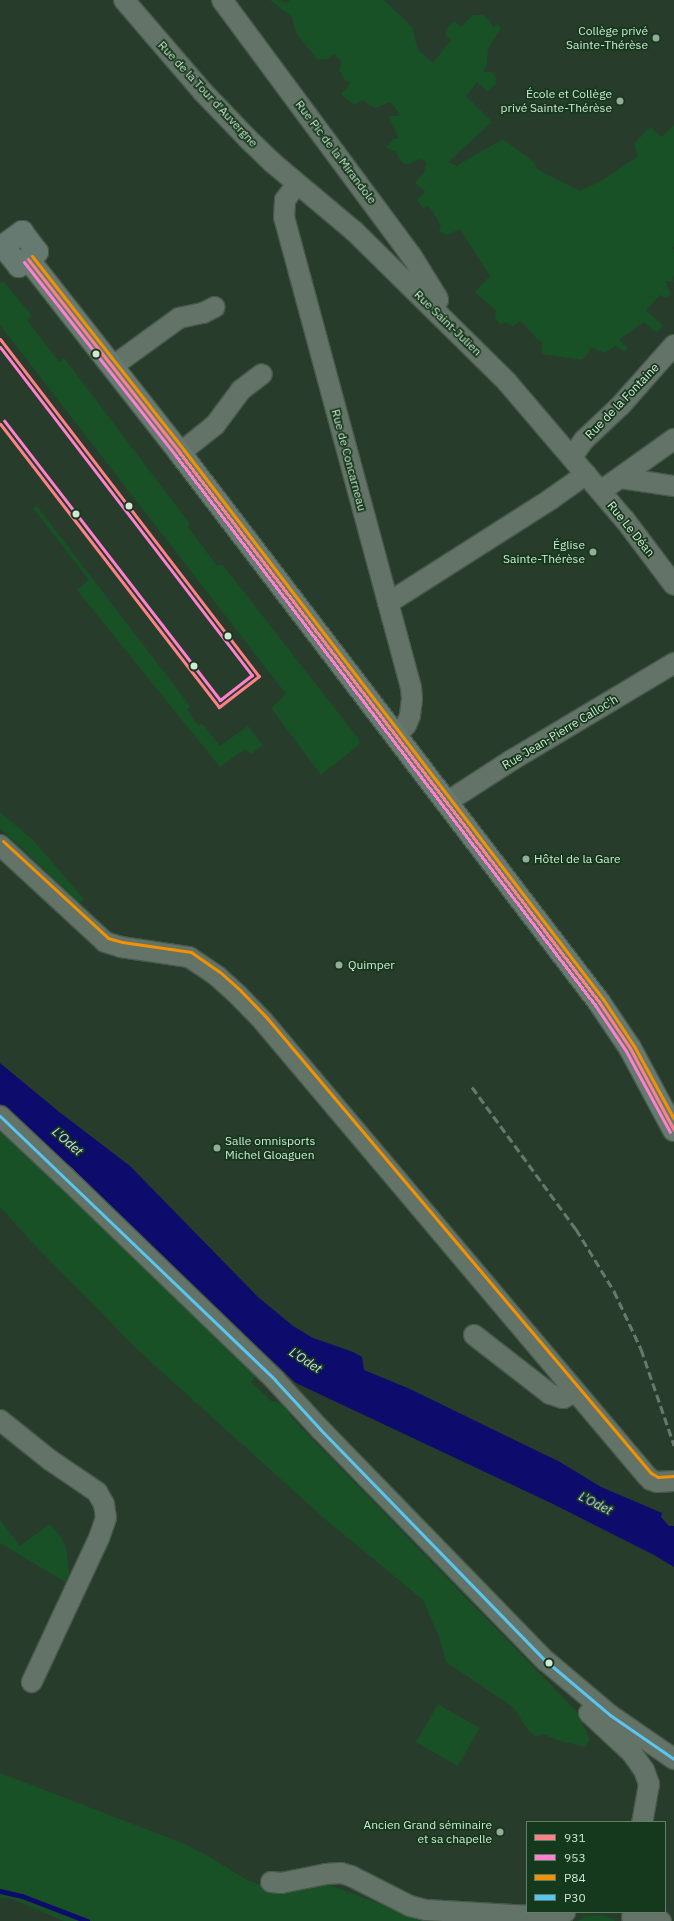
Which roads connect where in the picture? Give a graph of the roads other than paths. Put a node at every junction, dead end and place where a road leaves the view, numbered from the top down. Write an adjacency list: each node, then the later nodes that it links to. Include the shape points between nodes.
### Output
1 (124, 0): 3 (street, Rue de la Tour d'Auvergne, via 226,116)
2 (222, 0): 6 (street, Rue Pic de la Mirandole, via 411,255 437,297)
3 (297, 184): 6 (street, Rue Saint-Julien, via 354,231); 18 (street, Rue de Concarneau, via 285,200 284,217)
4 (6, 231): 8 (main road, via 3,246 19,266 28,259)
5 (215, 307): 8 (street, via 203,313 179,318)
6 (433, 308): 12 (street, Rue Saint-Julien, via 508,382)
7 (674, 345): 12 (street, Rue de la Fontaine, via 629,396)
8 (113, 366): 11 (main road)
9 (262, 374): 11 (street, via 241,390 215,425)
10 (674, 439): 14 (street)
11 (180, 453): 20 (main road)
12 (568, 453): 13 (street, Rue Saint-Julien)
13 (586, 474): 16 (street, Rue Le Déan); 18 (street)
14 (621, 478): 15 (street); 16 (street)
15 (674, 486)
16 (601, 491): 17 (street, Rue Le Déan)
17 (674, 585)
18 (388, 603): 20 (street, Rue de Concarneau, via 412,698 408,721)
19 (674, 663): 21 (street, Rue Jean-Pierre Calloc'h)
20 (396, 736): 21 (main road)
21 (446, 802): 24 (main road, via 614,1023)
22 (0, 846): 26 (street, via 105,942 121,947 189,957 217,976 238,995 263,1021)
23 (0, 1116): 29 (street, via 247,1353 496,1611)
24 (674, 1130)
25 (474, 1335): 26 (street, via 550,1394 563,1398)
26 (576, 1392): 28 (street, via 651,1480 663,1483)
27 (0, 1420): 30 (street, via 50,1460 97,1492 104,1504 106,1518)
28 (674, 1481)
29 (563, 1676): 31 (street, via 629,1729); 32 (street, via 564,1685 573,1696 632,1753 644,1770 649,1784)
30 (32, 1682)
31 (674, 1759)
32 (642, 1821)
33 (271, 1882): 34 (street, via 281,1883 341,1873 410,1906 426,1910 548,1917)
34 (562, 1913)
35 (631, 1917): 36 (street, via 642,1915)
36 (661, 1921)

